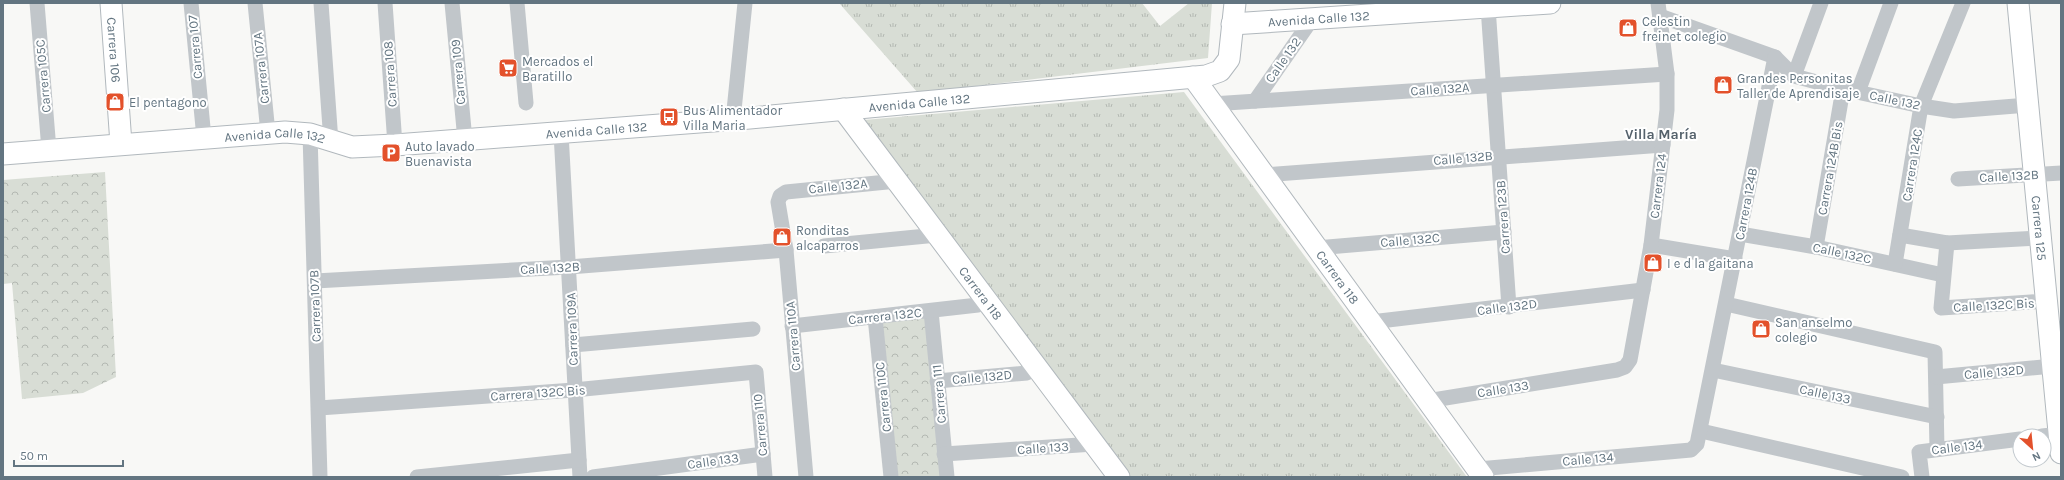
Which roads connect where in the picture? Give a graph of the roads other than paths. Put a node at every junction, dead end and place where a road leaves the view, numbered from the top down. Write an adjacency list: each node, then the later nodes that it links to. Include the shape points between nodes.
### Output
1 (37, 3): 43 (street, Carrera 105C)
2 (111, 3): 39 (main road, Carrera 106)
3 (191, 3): 36 (street, Carrera 107)
4 (255, 3): 33 (street, Carrera 107A)
5 (321, 3): 38 (street)
6 (385, 3): 40 (street, Carrera 108)
7 (452, 3): 37 (street, Carrera 109)
8 (517, 3): 27 (street)
9 (745, 3): 32 (street)
10 (1235, 3): 19 (main road, Avenida Calle 132)
11 (1550, 3): 16 (main road, Avenida Calle 132)
12 (1821, 3): 22 (street)
13 (1891, 3): 25 (street, Carrera 124B Bis)
14 (1964, 3): 30 (street, Carrera 124C)
15 (2018, 3): 29 (main road, Carrera 125)
16 (1488, 7): 18 (main road, Avenida Calle 132); 24 (street, Carrera 123B)
17 (1659, 9): 20 (street); 21 (street, Carrera 124)
18 (1312, 19): 19 (main road, Avenida Calle 132); 26 (street, Calle 132)
19 (1232, 24): 23 (main road, Avenida Calle 132, via 1227,63 1216,73)
20 (1775, 57): 22 (street); 53 (street, Carrera 124B)
21 (1667, 74): 24 (street, Calle 132A); 41 (street, Carrera 124, via 1667,110)
22 (1794, 76): 25 (street, Calle 132)
23 (1193, 77): 28 (main road, Carrera 118); 31 (main road, Avenida Calle 132)
24 (1493, 86): 26 (street, Calle 132A); 45 (street, Carrera 123B)
25 (1850, 90): 30 (street, Calle 132); 60 (street, Carrera 124B Bis)
26 (1255, 101): 28 (street, Calle 132A)
27 (526, 103)
28 (1212, 104): 47 (main road, Carrera 118)
29 (2028, 105): 30 (street, Calle 132, via 1954,111); 48 (main road, Carrera 125)
30 (1921, 106): 54 (street, Carrera 124C)
31 (843, 109): 32 (main road, Avenida Calle 132); 50 (main road, Carrera 118)
32 (733, 120): 34 (main road, Avenida Calle 132)
33 (268, 133): 35 (main road, Avenida Calle 132); 36 (main road, Avenida Calle 132)
34 (561, 133): 37 (main road, Avenida Calle 132); 65 (street, Carrera 109A)
35 (310, 134): 38 (main road, Avenida Calle 132); 67 (street, Carrera 107B)
36 (204, 138): 39 (main road, Avenida Calle 132)
37 (465, 140): 40 (main road, Avenida Calle 132)
38 (331, 142): 40 (main road, Avenida Calle 132, via 356,147)
39 (121, 144): 43 (main road, Avenida Calle 132)
40 (395, 145)
41 (1663, 145): 45 (street, Calle 132B); 58 (street, Carrera 124)
42 (3, 149): 43 (main road, Avenida Calle 132)
43 (49, 150): 44 (main road, Avenida Calle 132)
44 (3, 154)
45 (1498, 156): 47 (street, Calle 132B); 52 (street, Carrera 123B)
46 (2061, 173): 48 (street, Calle 132B)
47 (1263, 175): 61 (main road, Carrera 118)
48 (2034, 175): 49 (street, Calle 132B); 56 (main road, Carrera 125)
49 (1958, 179)
50 (897, 181): 51 (street, Calle 132A, via 786,192); 55 (main road, Carrera 118)
51 (780, 196): 62 (street, Carrera 110A, via 778,202)
52 (1504, 232): 61 (street, Calle 132C); 72 (street, Carrera 123B)
53 (1740, 234): 60 (street, Calle 132C); 63 (street, Carrera 124B)
54 (1900, 235): 57 (street); 64 (street, Carrera 124C)
55 (937, 236): 59 (street); 93 (main road, Carrera 118)
56 (2040, 238): 57 (street); 69 (main road, Carrera 125)
57 (1947, 243): 66 (street)
58 (1651, 245): 63 (street); 68 (street, Carrera 124)
59 (824, 246)
60 (1816, 247): 64 (street, Calle 132C)
61 (1316, 248): 75 (main road, Carrera 118)
62 (786, 250): 65 (street, Calle 132B); 76 (street, Carrera 110A)
63 (1735, 259): 70 (street, Carrera 124B)
64 (1895, 264): 66 (street, Calle 132C)
65 (569, 267): 67 (street, Calle 132B); 78 (street, Carrera 109A)
66 (1943, 275): 69 (street, Calle 132C Bis, via 1941,308)
67 (315, 281): 88 (street, Carrera 107B)
68 (1642, 290): 72 (street, Calle 132D); 80 (street, Carrera 124, via 1630,360)
69 (2046, 301): 79 (main road, Carrera 125)
70 (1726, 304): 81 (street, Carrera 124B); 84 (street, via 1935,352)
71 (978, 306): 73 (street, Carrera 132C)
72 (1509, 307): 75 (street, Calle 132D)
73 (931, 311): 74 (street, Carrera 132C); 85 (street, Carrera 111)
74 (875, 317): 76 (street, Carrera 132C); 105 (street, Carrera 110C)
75 (1371, 322): 87 (main road, Carrera 118)
76 (792, 326): 104 (street, Carrera 110A)
77 (752, 329): 78 (street)
78 (573, 345): 86 (street, Carrera 109A)
79 (2053, 366): 84 (street, Calle 132D); 91 (main road, Carrera 125)
80 (1625, 367): 87 (street, Calle 133)
81 (1713, 370): 89 (street, Calle 133); 90 (street, Carrera 124B)
82 (756, 372): 86 (street, Carrera 132C Bis); 95 (street, Carrera 110)
83 (1027, 373): 85 (street, Calle 132D)
84 (1936, 377): 89 (street)
85 (937, 381): 96 (street, Carrera 111)
86 (574, 390): 88 (street, Carrera 132C Bis); 97 (street, Carrera 109A)
87 (1427, 401): 98 (main road, Carrera 118)
88 (318, 408): 99 (street, Carrera 107B)
89 (1937, 417): 94 (street)
90 (1699, 438): 98 (street, Calle 134, via 1691,450); 108 (street)
91 (2056, 439)
92 (2012, 440): 94 (street, Calle 134)
93 (1094, 444): 96 (street, Calle 133); 107 (main road, Carrera 118)
94 (1937, 449): 109 (street, Calle 134, via 1919,452)
95 (763, 454): 102 (street, Calle 133); 103 (street, Carrera 110)
96 (944, 454): 106 (street, Carrera 111)
97 (579, 460): 100 (street); 101 (street, Carrera 109A)
98 (1481, 473)
99 (320, 477)
100 (417, 477)
101 (580, 477)
102 (593, 477)
103 (764, 477)
104 (806, 477)
105 (891, 477)
106 (947, 477)
107 (1119, 477)
108 (1902, 477)
109 (1922, 477)

